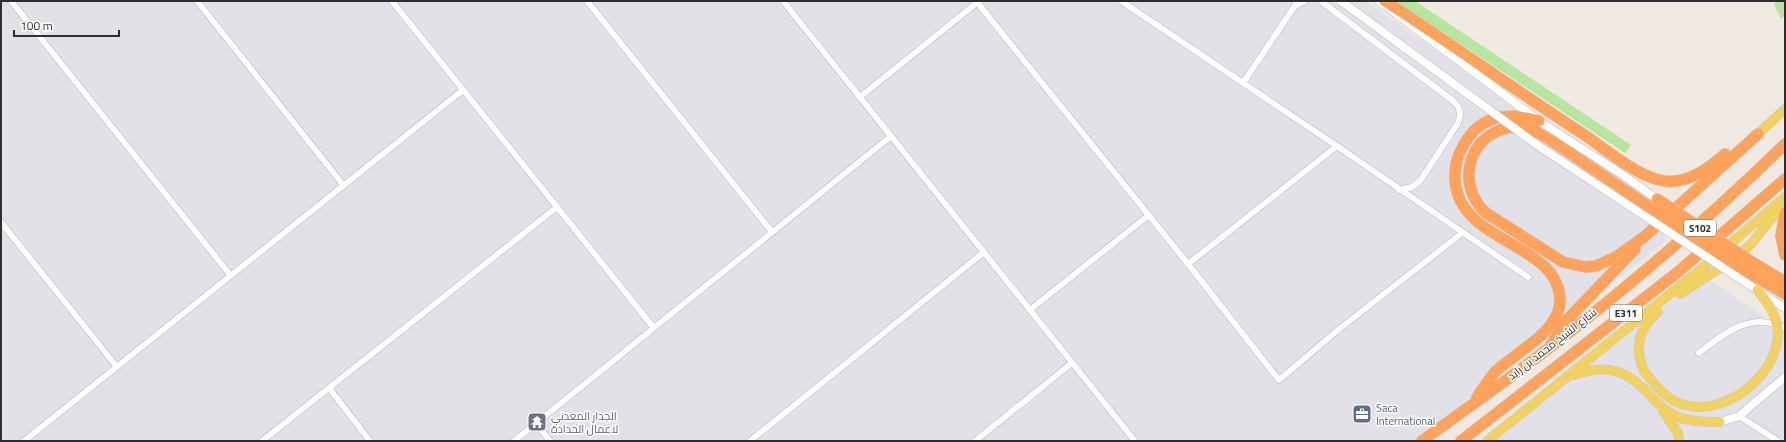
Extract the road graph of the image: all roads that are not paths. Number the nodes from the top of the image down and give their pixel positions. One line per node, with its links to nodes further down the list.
1 (11, 1): 40 (street)
2 (197, 1): 24 (street)
3 (392, 1): 15 (street)
4 (587, 1): 33 (street)
5 (783, 1): 16 (street)
6 (1121, 1): 14 (street)
7 (1305, 1): 13 (street)
8 (1321, 1): 25 (street)
9 (1341, 1): 43 (street, bridge)
10 (1379, 1): 18 (street)
11 (1385, 1): 19 (highway)
12 (978, 2): 16 (street); 31 (street)
13 (1298, 3): 14 (street)
14 (1243, 83): 22 (street)
15 (463, 90): 24 (street); 29 (street)
16 (860, 97): 20 (street)
17 (1785, 109): 19 (main road)
18 (1539, 121): 28 (street); 56 (highway)
19 (1758, 134): 35 (highway)
20 (890, 137): 33 (street); 36 (street)
21 (1785, 144): 49 (highway, شارع الشيخ محمد بن زايد / E311)
22 (1337, 146): 25 (street); 39 (street)
23 (1785, 179): 70 (highway, شارع الشيخ محمد بن زايد / E311)
24 (344, 186): 40 (street)
25 (1399, 190): 34 (street)
26 (1785, 197): 54 (main road)
27 (1785, 202): 43 (main road, bridge)
28 (1654, 204): 35 (highway); 38 (highway, S102, bridge)
29 (557, 207): 47 (street); 55 (street)
30 (1785, 213): 37 (highway)
31 (1149, 215): 39 (street); 46 (street)
32 (1, 222): 52 (street)
33 (772, 232): 47 (street)
34 (1462, 233): 39 (street); 41 (street)
35 (1644, 237): 49 (highway)
36 (983, 252): 46 (street); 66 (street)
37 (1785, 255)
38 (1741, 262): 42 (highway, S102); 44 (highway, S102)
39 (1188, 264)
40 (231, 276): 52 (street)
41 (1528, 277)
42 (1785, 282)
43 (1757, 290): 45 (street)
44 (1785, 294)
45 (1785, 308)
46 (1031, 309): 51 (street)
47 (654, 328): 60 (street)
48 (1785, 328): 50 (street)
49 (1549, 349): 56 (highway, شارع الشيخ محمد بن زايد / E311)
50 (1698, 353)
51 (1072, 363): 67 (street); 68 (street)
52 (117, 367): 61 (street)
53 (1785, 377): 58 (street)
54 (1567, 378): 57 (main road); 71 (main road)
55 (329, 388): 62 (street); 63 (street)
56 (1474, 403): 69 (highway, شارع الشيخ محمد بن زايد / E311)
57 (1659, 405): 59 (main road); 72 (main road)
58 (1739, 416): 59 (street); 73 (street)
59 (1720, 422)
60 (536, 423): 64 (street); 65 (street)
61 (24, 441)
62 (262, 441)
63 (370, 441)
64 (514, 441)
65 (550, 441)
66 (750, 441)
67 (975, 441)
68 (1135, 441)
69 (1422, 441)
70 (1461, 441)
71 (1487, 441)
72 (1679, 441)
73 (1778, 441)

